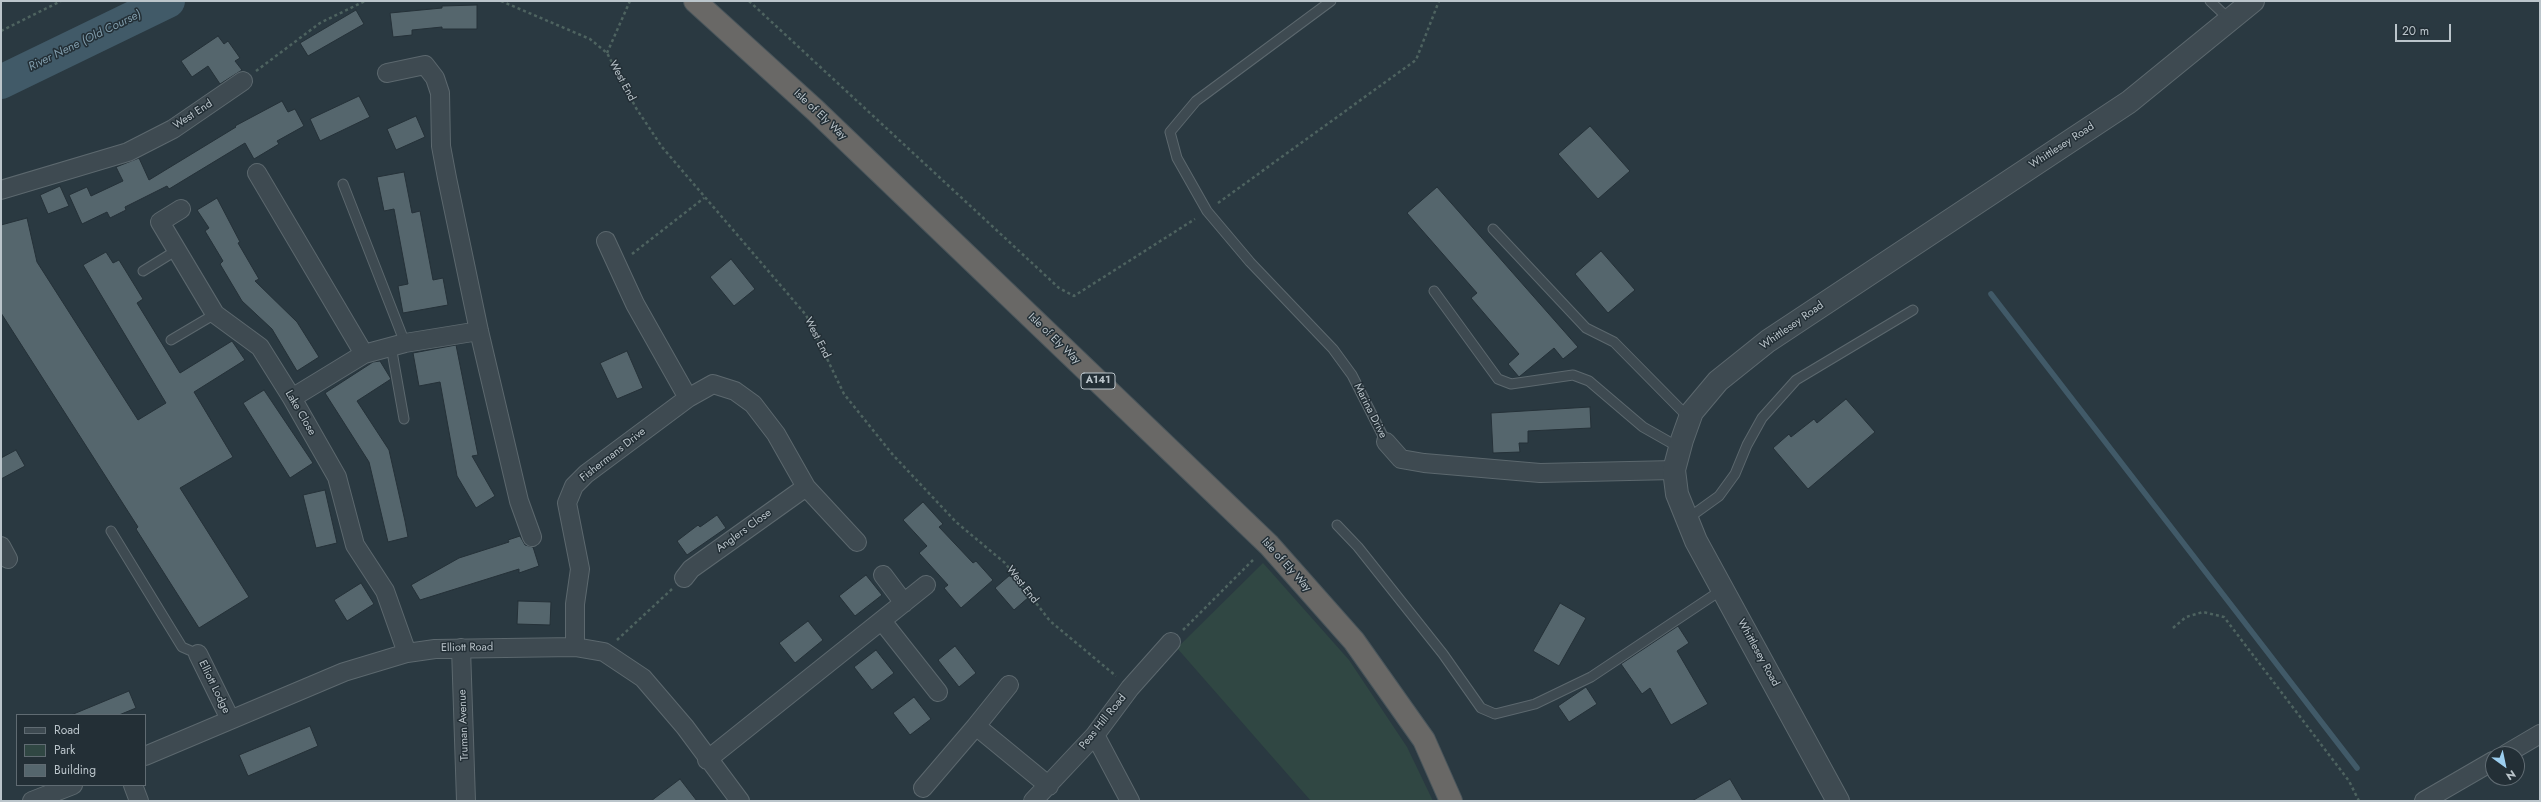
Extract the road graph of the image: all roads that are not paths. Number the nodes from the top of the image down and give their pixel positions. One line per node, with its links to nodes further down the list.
1 (695, 1): 67 (highway, Isle of Ely Way / A141)
2 (1331, 1): 27 (lane, Marina Drive)
3 (2210, 1): 5 (lane)
4 (2253, 1): 5 (street, Whittlesey Road)
5 (2230, 20): 26 (street, Whittlesey Road)
6 (387, 73): 19 (street)
7 (243, 81): 10 (street, West End)
8 (257, 173): 22 (street)
9 (343, 184): 21 (lane)
10 (1, 190)
11 (181, 209): 14 (street, Lake Close)
12 (1493, 229): 26 (lane)
13 (606, 241): 24 (street)
14 (177, 250): 15 (lane); 18 (street, Lake Close)
15 (143, 271)
16 (1434, 291): 28 (lane)
17 (1913, 310): 31 (lane)
18 (215, 314): 20 (lane); 23 (street, Lake Close)
19 (479, 331): 21 (street); 34 (street)
20 (171, 340)
21 (398, 345): 22 (street); 25 (lane)
22 (364, 354): 23 (street)
23 (292, 398): 45 (street, Lake Close)
24 (688, 398): 30 (street, Fishermans Drive); 43 (street, Fishermans Drive)
25 (404, 419)
26 (1690, 419): 28 (street, Whittlesey Road)
27 (1386, 442): 29 (street, Marina Drive)
28 (1680, 448): 29 (street, Whittlesey Road)
29 (1674, 470): 31 (street, Whittlesey Road)
30 (806, 487): 35 (street, Fishermans Drive); 37 (street, Anglers Close)
31 (1687, 518): 39 (street, Whittlesey Road)
32 (1337, 525): 39 (lane)
33 (111, 531): 46 (lane)
34 (532, 537)
35 (857, 542)
36 (883, 575): 40 (street)
37 (684, 578)
38 (926, 585): 40 (street)
39 (1723, 589): 68 (street, Whittlesey Road)
40 (904, 603): 41 (street)
41 (882, 621): 48 (street); 55 (street)
42 (1171, 642): 52 (street, Peas Hill Road)
43 (575, 647): 44 (street, Elliott Road); 55 (street, Elliott Road)
44 (462, 648): 45 (street, Elliott Road); 63 (street, Truman Avenue)
45 (407, 653): 49 (street, Elliott Road)
46 (198, 654): 49 (street, Elliott Lodge)
47 (1009, 685): 50 (street)
48 (938, 692)
49 (230, 720): 54 (street, Elliott Road)
50 (976, 726): 59 (street); 60 (street)
51 (2540, 734): 53 (street)
52 (1095, 735): 59 (street, Peas Hill Road); 66 (street)
53 (2520, 746)
54 (146, 756)
55 (707, 760): 64 (street, Elliott Road)
56 (2485, 767): 69 (street)
57 (70, 786): 61 (street)
58 (134, 786): 62 (street)
59 (1049, 786): 65 (street, Peas Hill Road)
60 (924, 788)
61 (32, 801)
62 (139, 801)
63 (466, 801)
64 (740, 801)
65 (1033, 801)
66 (1130, 801)
67 (1451, 801)
68 (1838, 801)
69 (2424, 801)

